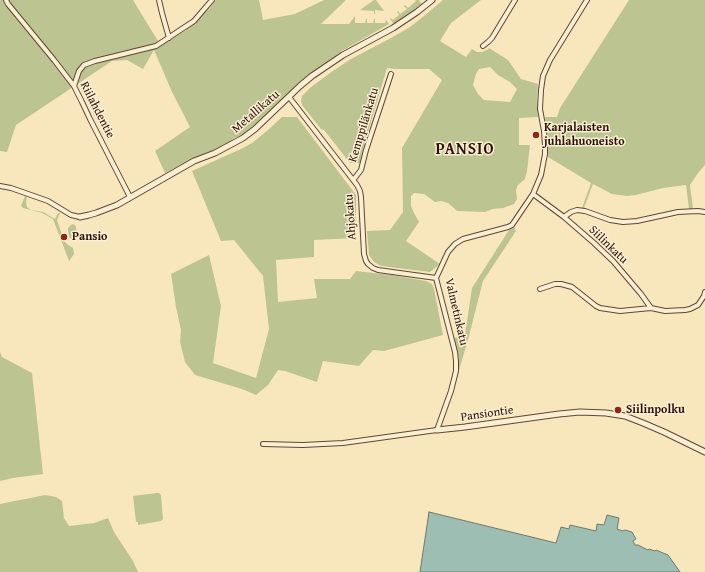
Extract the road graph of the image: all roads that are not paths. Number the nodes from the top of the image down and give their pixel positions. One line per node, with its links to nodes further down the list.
1 (6, 0): 10 (street, Riilahdentie)
2 (159, 0): 7 (street)
3 (212, 0): 7 (street)
4 (432, 0): 11 (street, Metallikatu)
5 (515, 0): 8 (street)
6 (587, 0): 14 (street, Valmetinkatu)
7 (169, 38): 10 (street)
8 (483, 46)
9 (391, 74): 12 (street, Kemppilänkatu)
10 (74, 86): 15 (street, Riilahdentie)
11 (289, 97): 12 (street, Ahjokatu); 15 (street, Metallikatu)
12 (354, 179): 19 (street, Ahjokatu)
13 (0, 186): 17 (street)
14 (533, 194): 18 (street, Siilinkatu); 19 (street, Valmetinkatu)
15 (130, 197): 17 (street, Metallikatu)
16 (705, 212): 18 (street)
17 (80, 217)
18 (564, 217): 22 (street, Siilinkatu)
19 (436, 278): 23 (street, Valmetinkatu)
20 (540, 289): 22 (street)
21 (705, 292): 22 (street)
22 (650, 308)
23 (437, 430): 24 (street, Pansiontie); 25 (street, Pansiontie)
24 (263, 444)
25 (705, 452)

